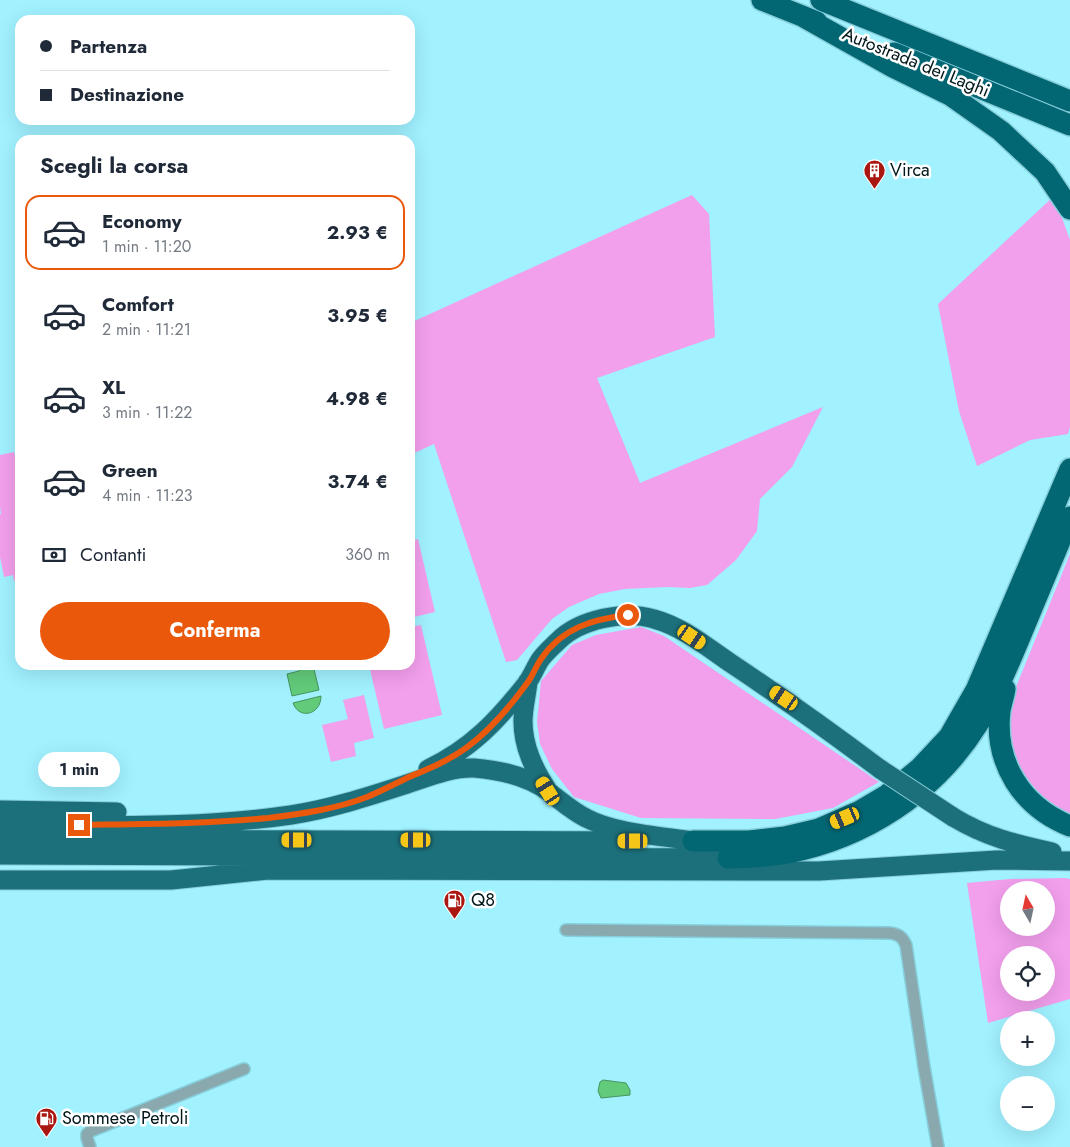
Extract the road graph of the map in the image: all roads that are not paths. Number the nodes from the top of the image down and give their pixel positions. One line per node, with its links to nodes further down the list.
1 (762, 0): 3 (highway, Autostrada dei Laghi)
2 (821, 0): 4 (highway, Autostrada dei Laghi)
3 (804, 17): 7 (highway, Autostrada dei Laghi); 8 (highway)
4 (984, 66): 5 (highway); 6 (highway, Autostrada dei Laghi)
5 (1070, 86)
6 (1070, 100)
7 (1070, 125)
8 (1070, 209)
9 (1070, 455): 11 (highway)
10 (1070, 469): 11 (highway)
11 (1062, 512): 12 (highway); 21 (highway)
12 (1016, 647): 19 (highway); 26 (highway)
13 (528, 682): 14 (highway); 15 (highway); 22 (highway, bridge)
14 (548, 791): 15 (highway); 21 (highway)
15 (368, 797): 17 (highway)
16 (0, 810): 17 (highway)
17 (291, 815): 18 (highway)
18 (0, 826)
19 (1070, 826)
20 (0, 839): 21 (highway)
21 (693, 841)
22 (1033, 848): 23 (highway); 25 (highway)
23 (1070, 848)
24 (0, 855): 26 (highway)
25 (1070, 856)
26 (728, 858)
27 (1070, 861): 29 (highway)
28 (0, 869): 29 (highway)
29 (268, 870): 30 (highway)
30 (0, 880)
31 (566, 930): 34 (street)
32 (244, 1070): 33 (street)
33 (90, 1147)
34 (938, 1147)

